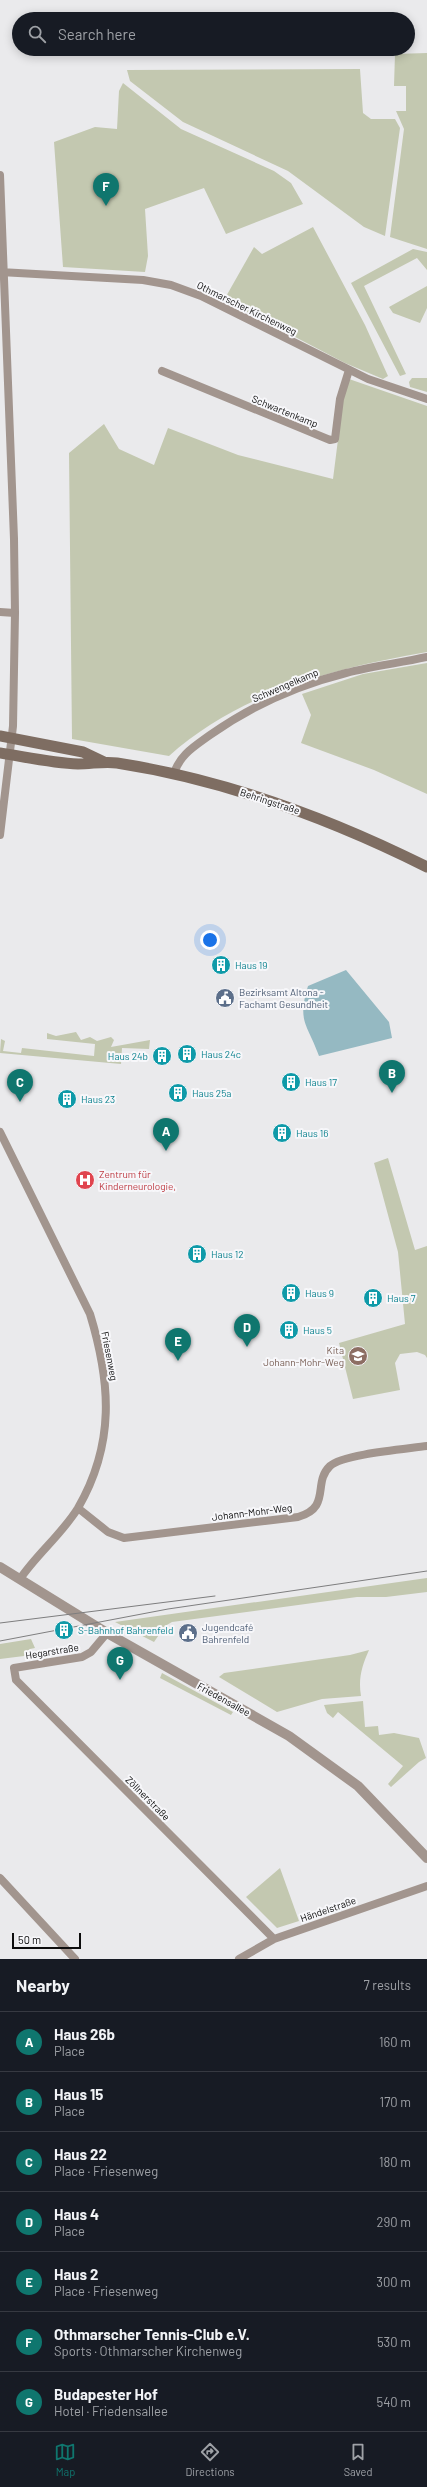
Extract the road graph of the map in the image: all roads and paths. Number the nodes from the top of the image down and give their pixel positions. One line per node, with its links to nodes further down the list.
1 (0, 175): 2 (street)
2 (1, 272): 3 (street, Othmarscher Kirchenweg); 7 (street)
3 (349, 370): 4 (street, Schwartenkamp); 5 (street, Othmarscher Kirchenweg)
4 (162, 371)
5 (427, 399)
6 (0, 612): 7 (street)
7 (15, 613): 10 (street)
8 (427, 657): 13 (street, Schwengelkamp)
9 (0, 736): 10 (main road, Behringstraße)
10 (11, 738): 11 (street); 12 (main road, Behringstraße)
11 (5, 754): 12 (main road, Behringstraße); 14 (street)
12 (104, 762): 13 (main road, Behringstraße)
13 (174, 774): 15 (main road, Behringstraße)
14 (0, 835)
15 (427, 867)
16 (0, 1132): 18 (street, Friesenweg)
17 (427, 1446): 18 (street, Johann-Mohr-Weg)
18 (78, 1508): 20 (street, Friesenweg)
19 (0, 1567): 20 (street, Friedensallee)
20 (20, 1579): 21 (street, Friedensallee)
21 (107, 1632): 22 (street, Hegarstraße); 23 (street, Friedensallee)
22 (14, 1668): 26 (street, Zöllnerstraße)
23 (427, 1858)
24 (0, 1878): 27 (street)
25 (427, 1886): 26 (street, Händelstraße)
26 (274, 1939): 28 (street, Händelstraße)
27 (75, 1959)
28 (239, 1959)

